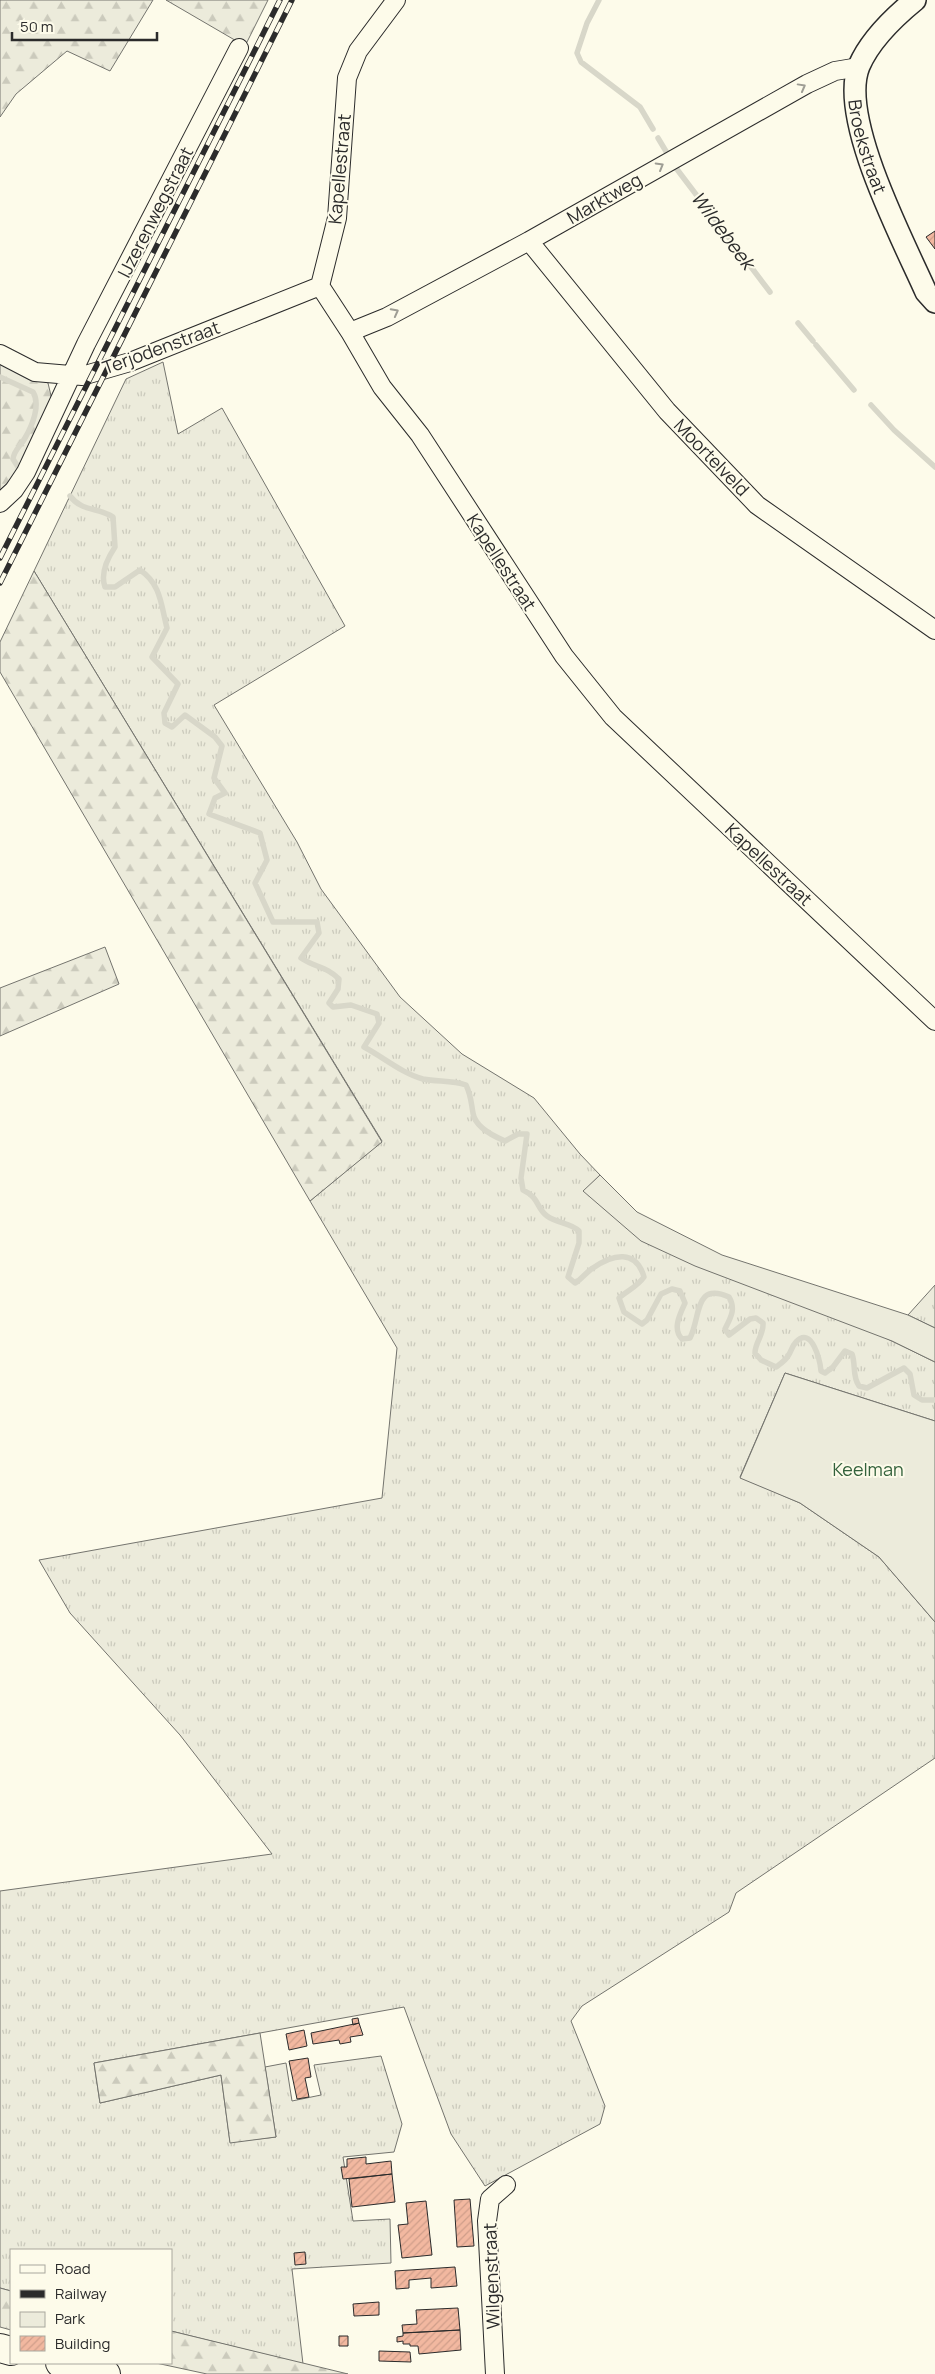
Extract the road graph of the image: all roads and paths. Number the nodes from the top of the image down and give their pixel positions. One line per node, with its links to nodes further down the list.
1 (396, 0): 6 (street, Kapellestraat)
2 (915, 0): 4 (street, Broekstraat)
3 (239, 48): 10 (street, IJzerenwegstraat)
4 (859, 67): 5 (street, Marktweg, one-way to 4); 7 (street, Broekstraat)
5 (529, 241): 8 (street, Marktweg, one-way to 5); 12 (street, Moortelveld)
6 (320, 286): 8 (street, Kapellestraat); 10 (street, Terjodenstraat)
7 (935, 302)
8 (350, 332): 13 (street, Kapellestraat)
9 (0, 354): 10 (street, Terjodenstraat)
10 (73, 376): 11 (street, IJzerenwegstraat)
11 (0, 503)
12 (935, 630)
13 (935, 1021)
14 (506, 2185): 17 (street, Wilgenstraat)
15 (64, 2364): 16 (highway)
16 (106, 2374)
17 (495, 2374)

